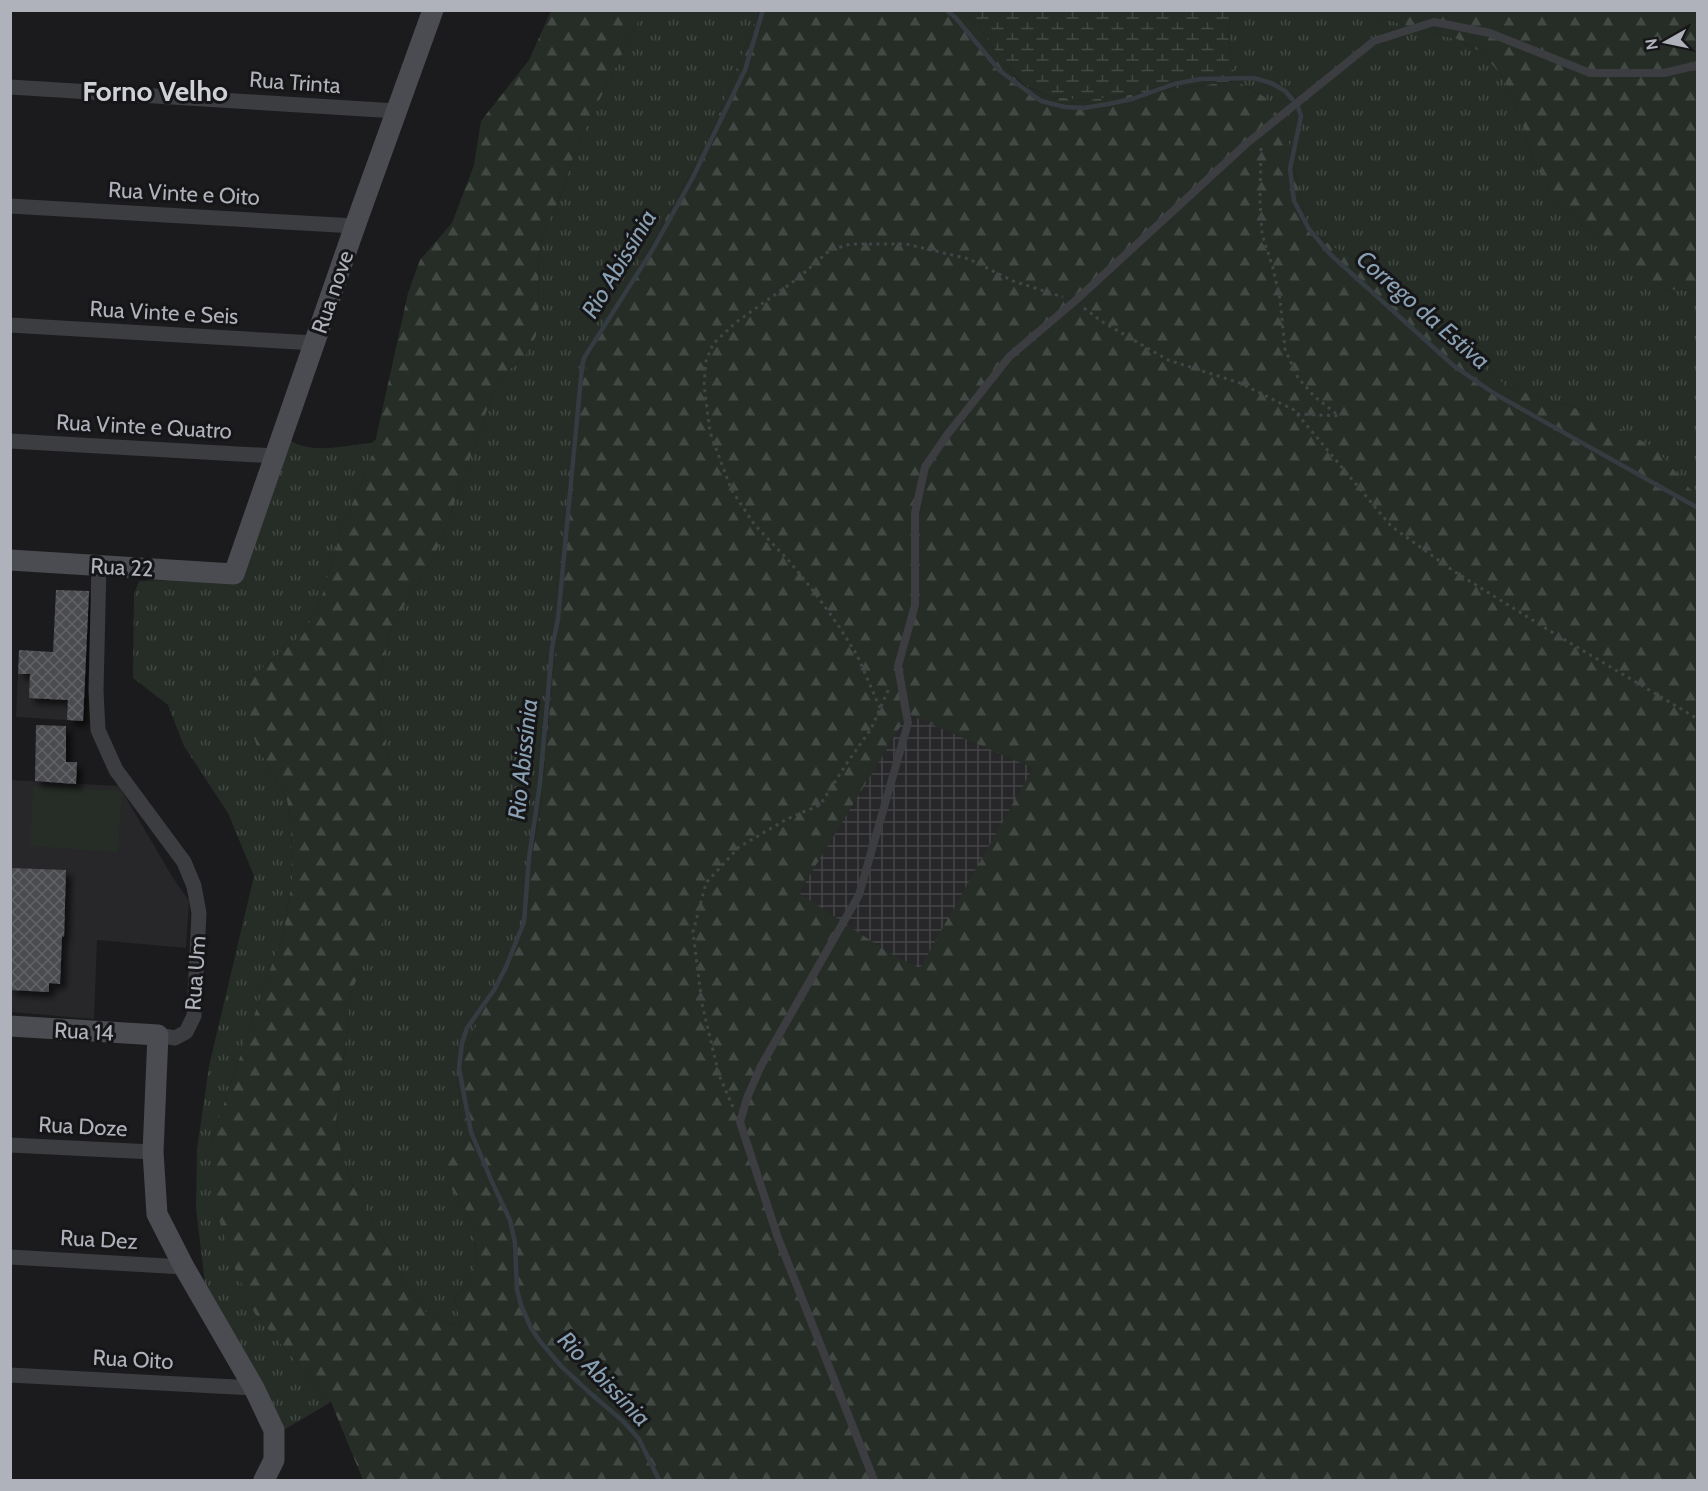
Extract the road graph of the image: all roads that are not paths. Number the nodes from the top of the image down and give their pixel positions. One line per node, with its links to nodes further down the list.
1 (433, 10): 4 (street, Rua nove)
2 (1698, 64): 23 (lane)
3 (10, 87): 4 (street, Rua Trinta)
4 (397, 111): 6 (street, Rua nove)
5 (10, 206): 6 (street, Rua Vinte e Oito)
6 (355, 226): 8 (street, Rua nove)
7 (10, 325): 8 (street, Rua Vinte e Seis)
8 (315, 343): 10 (street, Rua nove)
9 (10, 441): 10 (street, Rua Vinte e Quatro)
10 (275, 456): 13 (street, Rua nove)
11 (10, 560): 12 (street, Rua 22)
12 (99, 565): 13 (street, Rua 22); 15 (street, Rua Um)
13 (234, 574)
14 (10, 1026): 15 (street, Rua 14)
15 (158, 1035): 17 (street, Rua Um)
16 (10, 1145): 17 (street, Rua Doze)
17 (153, 1152): 19 (street, Rua Um)
18 (10, 1257): 19 (street, Rua Dez)
19 (184, 1267): 21 (street, Rua Um)
20 (10, 1375): 21 (street, Rua Oito)
21 (254, 1388): 22 (street, Rua Um)
22 (264, 1480)
23 (874, 1480)

